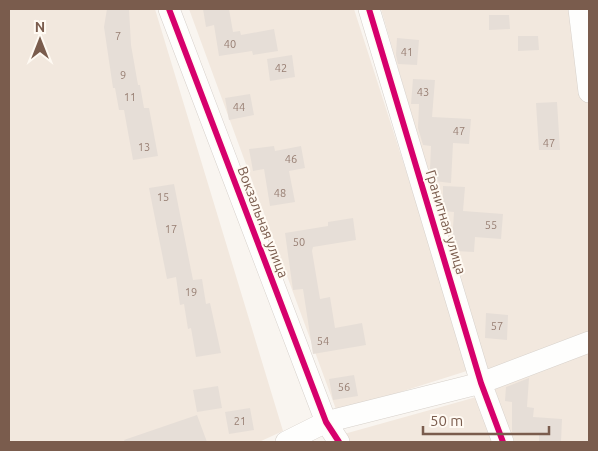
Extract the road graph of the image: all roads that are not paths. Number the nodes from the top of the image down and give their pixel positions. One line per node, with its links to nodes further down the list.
1 (169, 9): 7 (street, Вокзальная улица)
2 (369, 9): 6 (street, Гранитная улица)
3 (579, 9): 4 (street)
4 (589, 92)
5 (589, 342): 6 (street)
6 (482, 383): 7 (street); 10 (street, Гранитная улица)
7 (326, 422): 8 (street); 9 (street, Вокзальная улица)
8 (286, 442)
9 (339, 442)
10 (503, 442)

